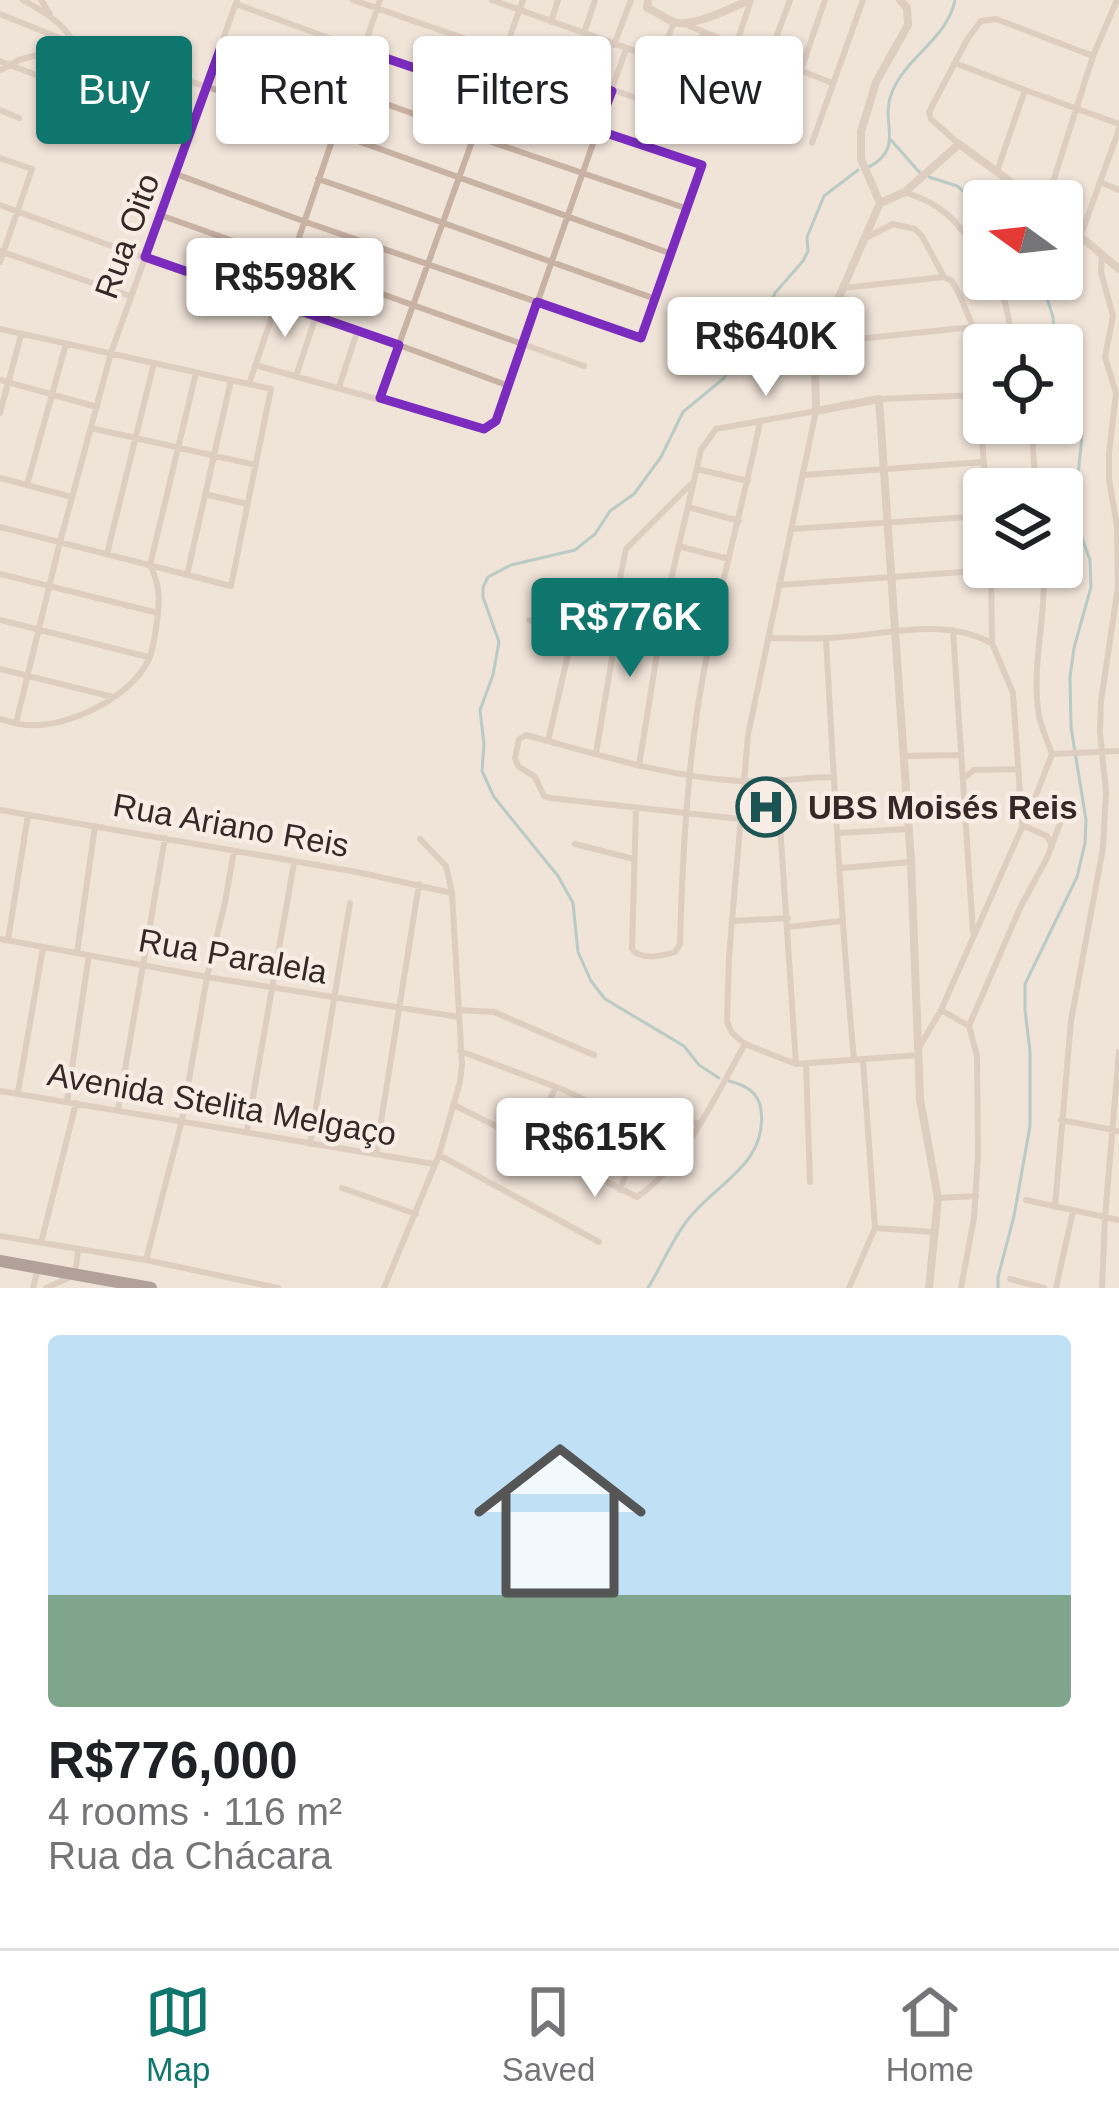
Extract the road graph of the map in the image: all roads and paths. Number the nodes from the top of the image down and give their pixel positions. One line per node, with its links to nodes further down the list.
1 (22, 0): 20 (street)
2 (41, 0): 20 (street)
3 (353, 0): 16 (street)
4 (492, 0): 18 (street)
5 (523, 0): 18 (street)
6 (559, 0): 21 (street)
7 (595, 0): 23 (street)
8 (631, 0): 37 (street)
9 (750, 0): 22 (street); 35 (street)
10 (790, 0): 36 (street)
11 (825, 0): 44 (street)
12 (863, 0): 50 (street)
13 (900, 0): 79 (street)
14 (1117, 0): 40 (street)
15 (236, 2): 27 (street, Rua Oito); 28 (street)
16 (378, 4): 29 (street); 30 (street)
17 (648, 4): 22 (street)
18 (519, 10): 21 (street); 31 (street)
19 (0, 14): 25 (street)
20 (52, 17): 26 (street)
21 (551, 22): 23 (street)
22 (677, 22): 24 (street); 32 (street)
23 (584, 33): 37 (street)
24 (704, 33): 33 (street); 34 (street)
25 (55, 36)
26 (70, 36)
27 (225, 36)
28 (325, 36)
29 (367, 36)
30 (460, 36)
31 (509, 36)
32 (671, 36)
33 (703, 36)
34 (711, 36)
35 (739, 36)
36 (776, 36)
37 (614, 45): 38 (street)
38 (626, 49): 39 (street); 54 (street)
39 (635, 52)
40 (1093, 56): 43 (street); 57 (street)
41 (36, 57): 45 (street)
42 (216, 59): 51 (street, Rua Oito)
43 (954, 62): 53 (street); 67 (street)
44 (803, 64)
45 (10, 65): 46 (street); 48 (street)
46 (0, 66)
47 (803, 71): 50 (street)
48 (36, 75)
49 (192, 82): 51 (street)
50 (832, 83): 61 (street)
51 (205, 86): 52 (street); 71 (street, Rua Oito)
52 (216, 90)
53 (1024, 90): 57 (street); 69 (street)
54 (612, 91): 55 (street)
55 (635, 99)
56 (0, 110): 58 (street)
57 (1076, 111): 59 (street); 75 (street)
58 (19, 118)
59 (1119, 126): 76 (street)
60 (611, 135): 81 (street)
61 (812, 143)
62 (330, 144): 72 (street)
63 (361, 144): 73 (street)
64 (471, 144): 73 (street)
65 (498, 144): 70 (street)
66 (592, 144): 70 (street)
67 (959, 144): 69 (street); 78 (street)
68 (0, 158): 82 (street)
69 (997, 171): 74 (street)
70 (583, 173): 81 (street); 84 (street)
71 (176, 174): 83 (street, Rua Oito); 85 (street)
72 (318, 178): 85 (street); 86 (street)
73 (460, 179): 84 (street); 86 (street)
74 (1009, 180)
75 (1054, 180)
76 (1100, 182): 77 (street); 87 (street)
77 (1119, 190)
78 (905, 192): 79 (street); 88 (street)
79 (880, 203): 90 (street)
80 (0, 205): 82 (street)
81 (688, 209): 92 (street)
82 (17, 211): 91 (street); 94 (street)
83 (160, 215): 94 (street, Rua Oito); 95 (street)
84 (567, 216): 92 (street); 97 (street)
85 (303, 221): 95 (street); 98 (street)
86 (444, 221): 97 (street); 98 (street)
87 (1083, 229)
88 (963, 230)
89 (1083, 237): 93 (street)
90 (864, 239): 100 (street); 101 (street)
91 (2, 251): 96 (street); 102 (street)
92 (672, 254): 103 (street)
93 (1102, 254): 99 (street); 107 (street)
94 (145, 256): 102 (street, Rua Oito); 106 (street)
95 (290, 261): 105 (street); 106 (street)
96 (0, 262)
97 (551, 262): 103 (street); 104 (street)
98 (429, 263): 104 (street); 105 (street)
99 (1119, 268)
100 (944, 277): 101 (street); 109 (street)
101 (843, 288): 115 (street)
102 (130, 296): 118 (street, Rua Oito)
103 (656, 299): 104 (street)
104 (537, 302): 114 (street)
105 (414, 304): 114 (street); 117 (street)
106 (275, 306): 108 (street); 120 (street)
107 (1116, 316): 126 (street)
108 (315, 319): 112 (street); 123 (street)
109 (972, 324)
110 (0, 328): 113 (street)
111 (963, 328): 115 (street)
112 (357, 332): 117 (street); 129 (street)
113 (22, 334): 116 (street); 125 (street)
114 (523, 343): 121 (street); 128 (street)
115 (819, 343): 135 (street)
116 (66, 344): 118 (street); 130 (street)
117 (399, 345): 128 (street); 132 (street)
118 (111, 352): 119 (street); 134 (street, Rua Oito)
119 (154, 363): 122 (street); 139 (street)
120 (255, 365): 123 (street); 127 (street)
121 (584, 366)
122 (196, 374): 124 (street); 142 (street)
123 (296, 376): 129 (street)
124 (231, 380): 127 (street); 143 (street)
125 (4, 382): 130 (street); 136 (street)
126 (1117, 382): 140 (street)
127 (249, 384): 145 (street)
128 (508, 386): 132 (street)
129 (339, 387): 132 (street)
130 (52, 395): 134 (street); 153 (street)
131 (963, 395): 133 (street)
132 (380, 398)
133 (879, 399): 135 (street); 148 (street)
134 (97, 407): 138 (street, Rua Oito)
135 (816, 411): 137 (street); 149 (street)
136 (0, 413)
137 (760, 422): 147 (street); 152 (street)
138 (91, 428): 139 (street); 155 (street, Rua Oito)
139 (134, 438): 142 (street); 166 (street)
140 (1115, 441): 161 (street)
141 (983, 444): 144 (street)
142 (178, 447): 143 (street); 168 (street)
143 (213, 455): 145 (street); 154 (street)
144 (984, 462): 146 (street); 148 (street)
145 (256, 465): 156 (street)
146 (984, 468)
147 (697, 469): 151 (street); 152 (street)
148 (884, 469): 149 (street); 160 (street)
149 (803, 475): 163 (street)
150 (0, 478): 153 (street)
151 (694, 481): 157 (street); 179 (street)
152 (748, 481): 159 (street)
153 (27, 485): 155 (street)
154 (205, 494): 156 (street); 171 (street)
155 (72, 497): 164 (street, Rua Oito)
156 (248, 504): 171 (street)
157 (688, 507): 159 (street); 165 (street)
158 (963, 517): 160 (street)
159 (739, 521): 167 (street)
160 (888, 521): 163 (street); 172 (street)
161 (1118, 526): 199 (street)
162 (0, 527): 164 (street)
163 (792, 529): 174 (street)
164 (60, 542): 166 (street); 175 (street, Rua Oito)
165 (678, 546): 167 (street); 180 (street)
166 (107, 554): 168 (street)
167 (729, 559): 184 (street)
168 (150, 566): 171 (street); 181 (street)
169 (963, 571): 172 (street)
170 (0, 574): 175 (street)
171 (187, 574)
172 (892, 578): 174 (street); 187 (street)
173 (556, 584): 178 (street)
174 (779, 586): 189 (street)
175 (50, 587): 181 (street); 186 (street, Rua Oito)
176 (991, 588): 191 (street)
177 (1044, 588): 202 (street)
178 (584, 590): 179 (street); 188 (street)
179 (619, 599): 180 (street); 201 (street)
180 (664, 610): 184 (street); 205 (street)
181 (158, 614): 192 (street)
182 (0, 620): 186 (street)
183 (529, 620): 188 (street)
184 (714, 626): 207 (street)
185 (952, 629): 187 (street); 191 (street); 203 (street)
186 (40, 630): 192 (street); 194 (street, Rua Oito)
187 (896, 632): 190 (street); 204 (street)
188 (573, 633): 198 (street)
189 (770, 638): 190 (street); 211 (street)
190 (826, 639): 208 (street)
191 (992, 643): 206 (street)
192 (149, 658): 195 (street)
193 (0, 669): 194 (street)
194 (28, 675): 195 (street); 197 (street, Rua Oito)
195 (117, 698): 197 (street)
196 (0, 719): 197 (street)
197 (16, 723)
198 (545, 740): 201 (street); 212 (street)
199 (1103, 752): 200 (street); 202 (street); 265 (street)
200 (1119, 752)
201 (596, 753): 205 (street)
202 (1052, 754): 218 (street)
203 (959, 755): 204 (street); 209 (street)
204 (903, 756): 220 (street)
205 (639, 766): 207 (street)
206 (1018, 769): 209 (street); 218 (street)
207 (690, 776): 211 (street); 214 (street)
208 (834, 776): 210 (street); 221 (street)
209 (963, 779): 237 (street)
210 (777, 780): 211 (street); 236 (street)
211 (744, 782): 217 (street)
212 (636, 808): 214 (street); 227 (street)
213 (0, 810): 215 (street, Rua Ariano Reis)
214 (685, 814): 217 (street); 227 (street)
215 (28, 815): 219 (street, Rua Ariano Reis); 238 (street)
216 (1064, 815): 225 (street)
217 (740, 819): 234 (street)
218 (1022, 825): 225 (street); 237 (street)
219 (95, 826): 222 (street, Rua Ariano Reis); 240 (street)
220 (908, 829): 221 (street); 228 (street)
221 (839, 833): 230 (street)
222 (165, 838): 226 (street, Rua Ariano Reis); 242 (street)
223 (420, 839): 232 (street)
224 (575, 844): 227 (street)
225 (1052, 846): 249 (street)
226 (234, 851): 229 (street, Rua Ariano Reis); 243 (street)
227 (634, 860)
228 (910, 862): 230 (street); 251 (street)
229 (294, 863): 231 (street, Rua Ariano Reis); 244 (street)
230 (842, 868): 235 (street)
231 (418, 884): 232 (street, Rua Ariano Reis); 246 (street)
232 (452, 892): 248 (street)
233 (350, 903): 245 (street)
234 (733, 921): 236 (street); 250 (street)
235 (842, 921): 236 (street); 255 (street)
236 (788, 922): 256 (street)
237 (974, 936): 247 (street)
238 (4, 940): 239 (street, Rua Paralela)
239 (43, 948): 240 (street, Rua Paralela); 260 (street)
240 (76, 953): 241 (street, Rua Paralela)
241 (89, 955): 242 (street, Rua Paralela); 261 (street)
242 (142, 965): 243 (street, Rua Paralela); 263 (street)
243 (207, 977): 244 (street, Rua Paralela); 264 (street)
244 (272, 987): 245 (street, Rua Paralela); 269 (street)
245 (336, 997): 246 (street, Rua Paralela); 271 (street)
246 (399, 1006): 248 (street, Rua Paralela); 272 (street)
247 (941, 1010): 249 (street); 251 (street)
248 (459, 1013): 252 (street); 254 (street, Rua Paralela)
249 (969, 1026): 278 (street)
250 (745, 1044): 256 (street); 267 (street)
251 (920, 1050): 255 (street); 279 (street)
252 (460, 1051): 258 (street); 262 (street)
253 (1119, 1052): 268 (street)
254 (593, 1054)
255 (858, 1060): 257 (street); 286 (street)
256 (796, 1064): 257 (street)
257 (806, 1064): 275 (street)
258 (556, 1087): 266 (street); 270 (street)
259 (0, 1091): 260 (street, Avenida Stelita Melgaço)
260 (18, 1094): 261 (street, Avenida Stelita Melgaço)
261 (72, 1102): 263 (street, Avenida Stelita Melgaço); 290 (street)
262 (455, 1105): 270 (street); 273 (street)
263 (118, 1110): 264 (street, Avenida Stelita Melgaço)
264 (182, 1120): 269 (street, Avenida Stelita Melgaço); 292 (street)
265 (1061, 1120): 268 (street); 281 (street)
266 (645, 1122): 267 (street); 277 (street)
267 (698, 1123): 277 (street)
268 (1115, 1131): 284 (street)
269 (247, 1132): 271 (street, Avenida Stelita Melgaço)
270 (528, 1142): 277 (street)
271 (310, 1144): 272 (street, Avenida Stelita Melgaço)
272 (375, 1154): 274 (street, Avenida Stelita Melgaço)
273 (439, 1155): 274 (street); 289 (street)
274 (435, 1164): 283 (street)
275 (810, 1182)
276 (342, 1188): 283 (street)
277 (620, 1190)
278 (976, 1196): 279 (street); 304 (street)
279 (938, 1198): 287 (street)
280 (1026, 1201): 281 (street)
281 (1055, 1208): 282 (street)
282 (1073, 1211): 284 (street); 306 (street)
283 (416, 1214): 301 (street)
284 (1105, 1217): 285 (street); 307 (street)
285 (1119, 1220)
286 (875, 1228): 287 (street); 302 (street)
287 (935, 1232): 303 (street)
288 (0, 1236): 290 (street)
289 (599, 1242)
290 (41, 1243): 291 (street)
291 (78, 1249): 292 (street); 295 (street)
292 (146, 1260): 300 (street)
293 (0, 1261): 294 (highway)
294 (38, 1268): 295 (highway); 297 (street)
295 (75, 1275): 298 (street); 299 (highway)
296 (1010, 1280): 305 (street)
297 (33, 1288)
298 (46, 1288)
299 (151, 1288)
300 (278, 1288)
301 (384, 1288)
302 (849, 1288)
303 (929, 1288)
304 (961, 1288)
305 (1044, 1288)
306 (1056, 1288)
307 (1102, 1288)

